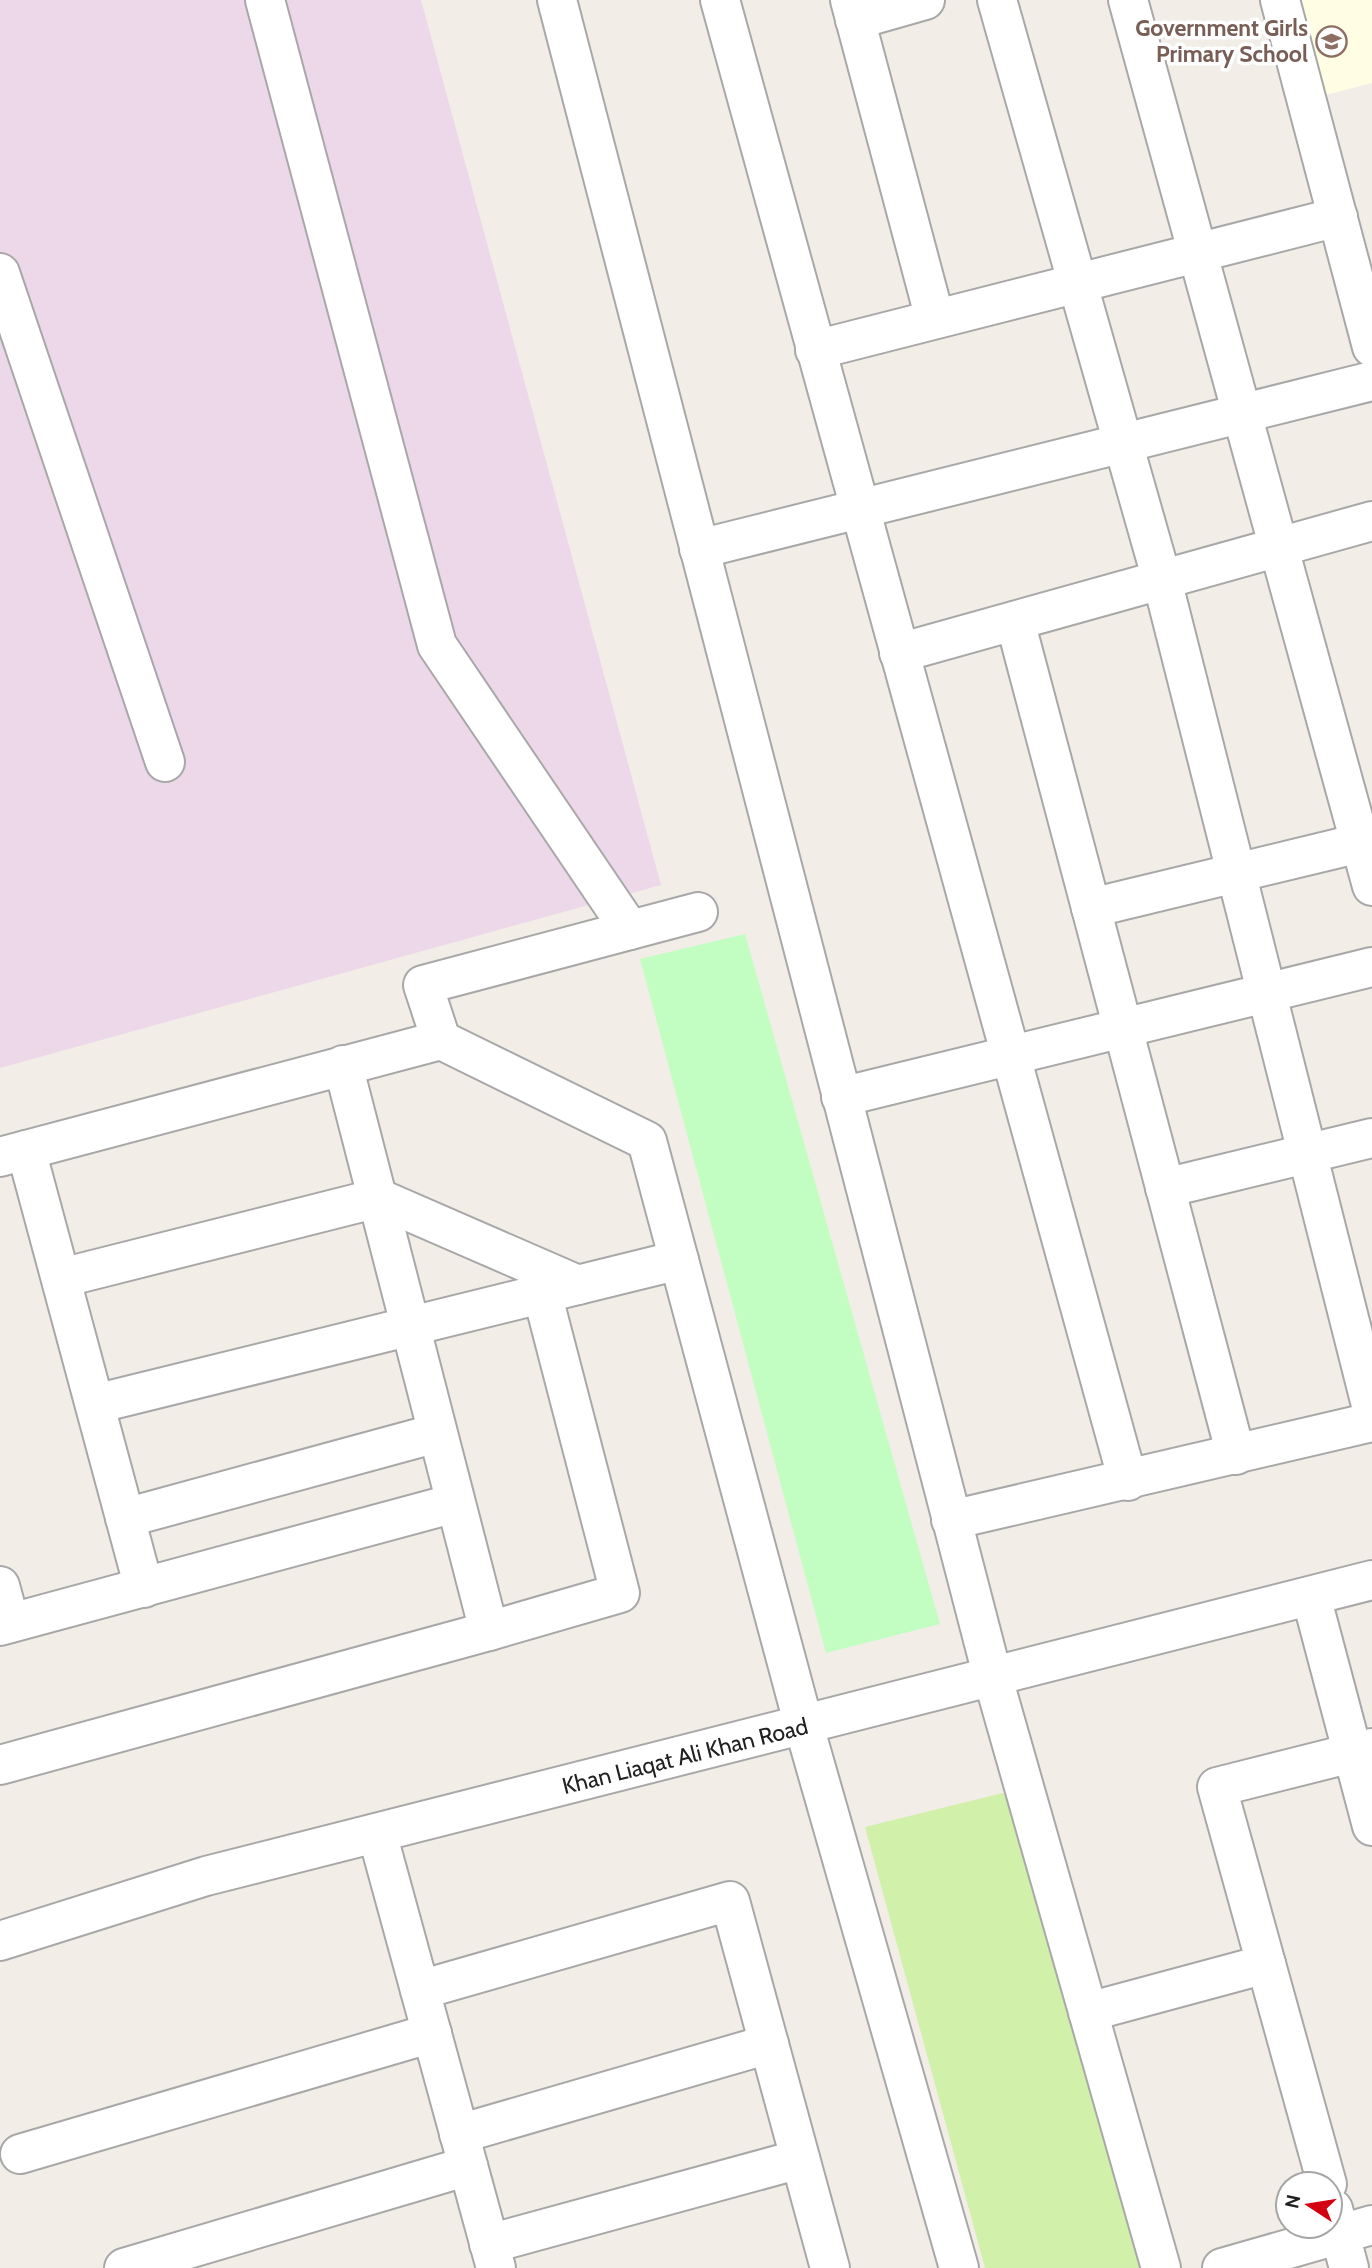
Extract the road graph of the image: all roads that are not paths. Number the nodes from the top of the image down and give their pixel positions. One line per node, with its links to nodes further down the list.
1 (265, 0): 32 (street)
2 (557, 0): 22 (street)
3 (720, 0): 15 (street)
4 (925, 0): 8 (street)
5 (997, 0): 12 (street)
6 (1128, 0): 10 (street)
7 (1280, 0): 9 (street)
8 (853, 10): 13 (street)
9 (1338, 217): 10 (street); 14 (street)
10 (1197, 251): 12 (street); 17 (street)
11 (0, 273): 26 (street)
12 (1078, 282): 13 (street); 18 (street)
13 (935, 319): 15 (street)
14 (1372, 347)
15 (815, 350): 19 (street)
16 (1372, 381): 17 (street)
17 (1242, 414): 18 (street); 21 (street)
18 (1123, 443): 19 (street); 23 (street)
19 (859, 509): 22 (street); 25 (street)
20 (1372, 521): 21 (street)
21 (1279, 547): 23 (street); 27 (street)
22 (699, 549): 39 (street)
23 (1162, 580): 24 (street); 28 (street)
24 (1015, 621): 25 (street); 30 (street)
25 (899, 653): 37 (street)
26 (165, 762)
27 (1360, 842): 28 (street); 29 (street)
28 (1236, 873): 30 (street); 34 (street)
29 (1372, 886)
30 (1091, 908): 35 (street)
31 (698, 912): 32 (street)
32 (630, 930): 36 (street)
33 (1372, 967): 34 (street)
34 (1267, 993): 35 (street); 42 (street)
35 (1123, 1028): 37 (street); 43 (street)
36 (441, 1040): 38 (street); 45 (street)
37 (1010, 1055): 39 (street); 54 (street)
38 (343, 1066): 41 (street); 44 (street)
39 (841, 1097): 57 (street)
40 (1372, 1138): 42 (street)
41 (13, 1153): 46 (street)
42 (1307, 1154): 43 (street); 50 (street)
43 (1165, 1188): 53 (street)
44 (378, 1198): 46 (street); 47 (street); 48 (street)
45 (679, 1260): 47 (street); 65 (street)
46 (61, 1278): 49 (street)
47 (560, 1289): 48 (street); 63 (street)
48 (410, 1326): 49 (street); 52 (street)
49 (95, 1404): 56 (street)
50 (1372, 1409)
51 (1372, 1422): 53 (street)
52 (438, 1433): 55 (street); 56 (street)
53 (1236, 1455): 54 (street)
54 (1128, 1481): 57 (street)
55 (455, 1503): 60 (street); 63 (street)
56 (125, 1518): 60 (street)
57 (951, 1520): 64 (street)
58 (1372, 1580): 61 (street, Khan Liaqat Ali Khan Road)
59 (0, 1586): 62 (street)
60 (144, 1588): 62 (street)
61 (1311, 1596): 64 (street, Khan Liaqat Ali Khan Road); 66 (street)
62 (5, 1625)
63 (489, 1631): 67 (street)
64 (993, 1678): 65 (street, Khan Liaqat Ali Khan Road); 73 (street)
65 (804, 1726): 69 (street, Khan Liaqat Ali Khan Road); 85 (street)
66 (1362, 1750): 68 (street); 71 (street)
67 (0, 1765)
68 (1372, 1826)
69 (377, 1833): 70 (street, Khan Liaqat Ali Khan Road); 72 (street)
70 (0, 1941)
71 (1266, 1964): 73 (street); 79 (street)
72 (420, 1990): 74 (street); 75 (street)
73 (1088, 2012): 86 (street)
74 (432, 2033): 76 (street); 77 (street)
75 (769, 2044): 76 (street); 78 (street)
76 (463, 2150): 82 (street); 83 (street)
77 (20, 2154)
78 (800, 2159): 82 (street); 84 (street)
79 (1322, 2170)
80 (1344, 2223): 81 (street)
81 (1354, 2242): 87 (street)
82 (493, 2256)
83 (124, 2268)
84 (830, 2268)
85 (959, 2268)
86 (1161, 2268)
87 (1222, 2268)

